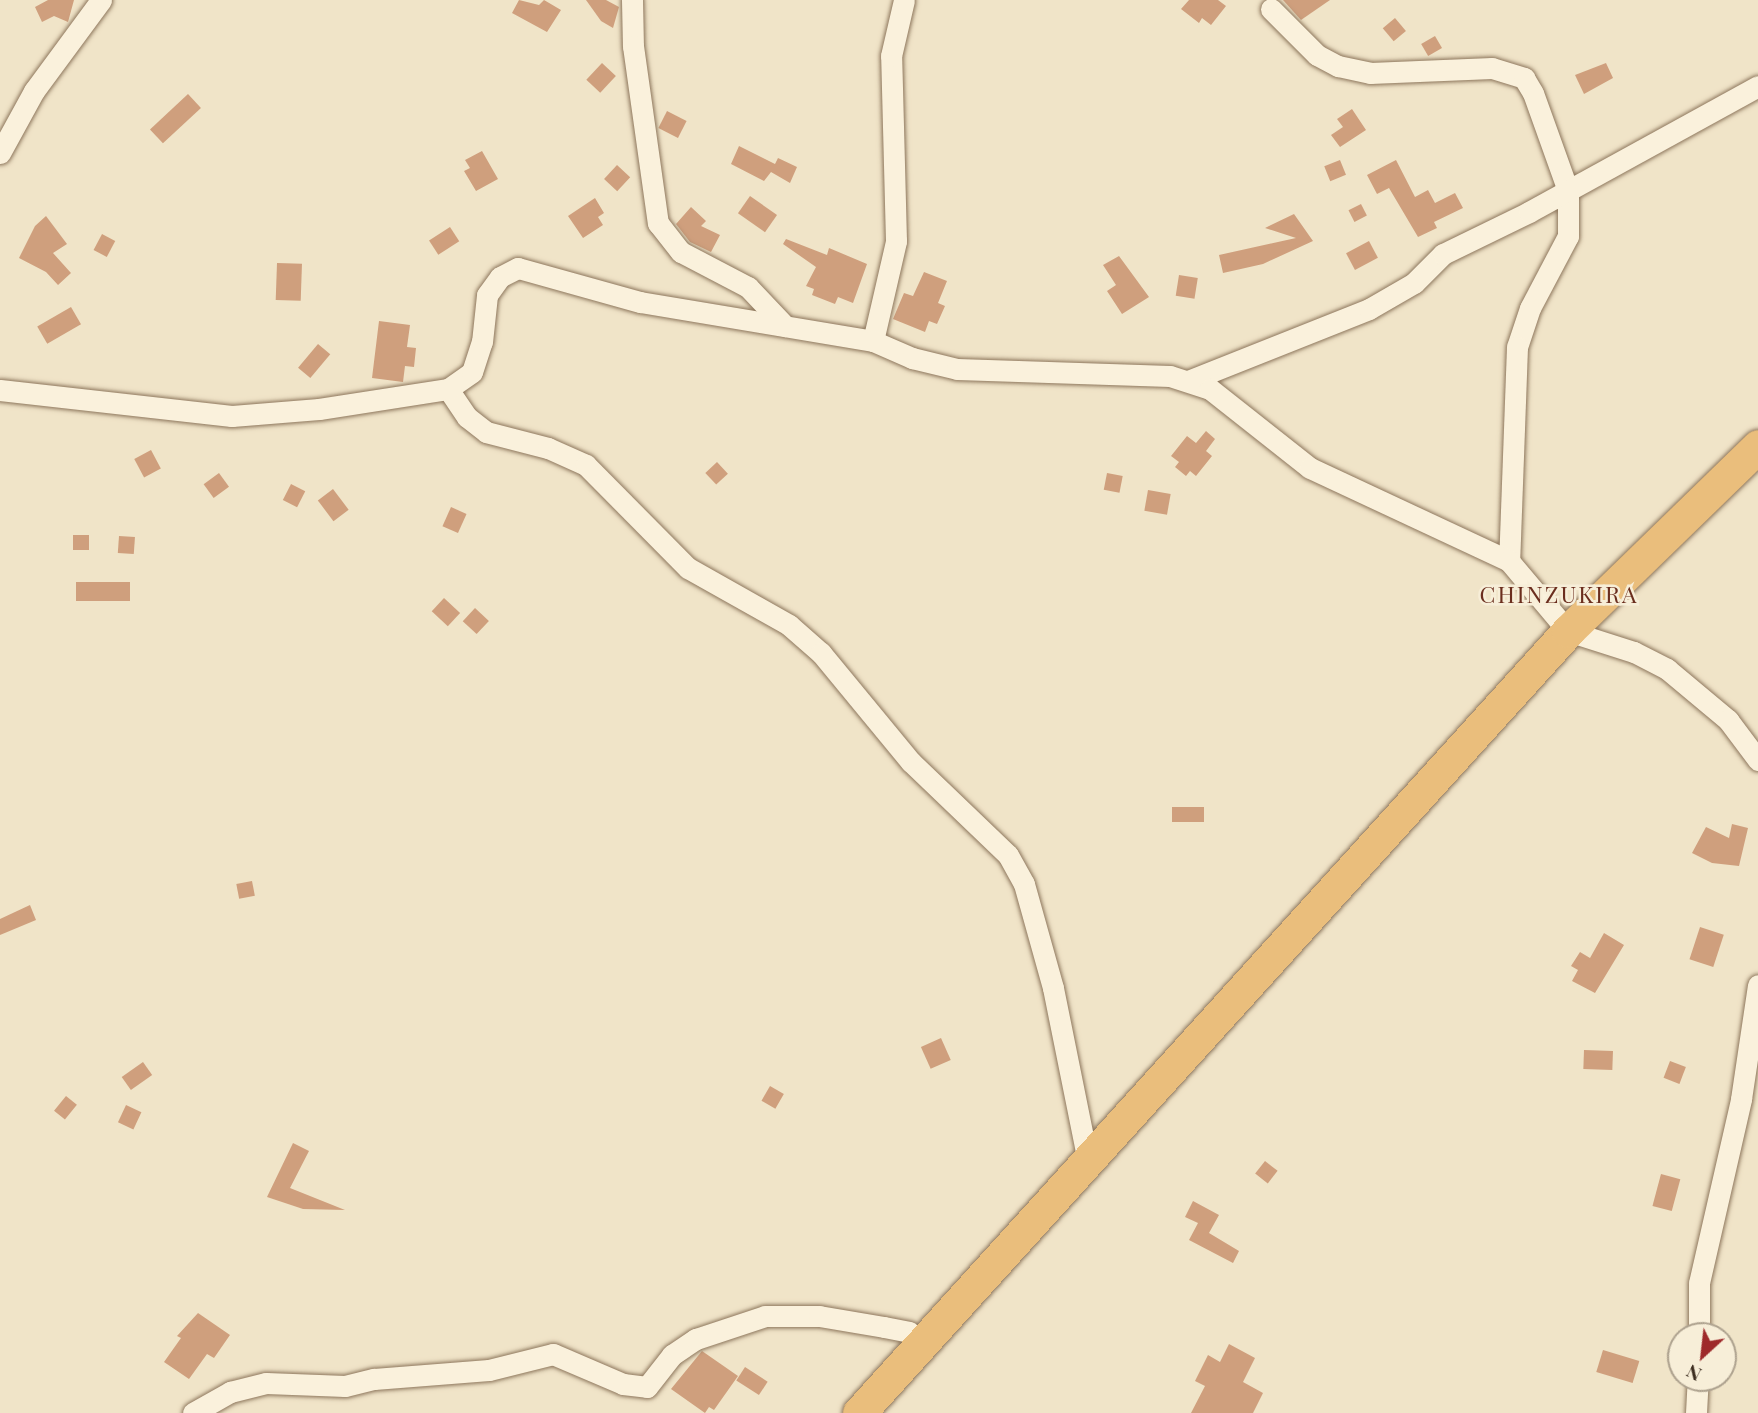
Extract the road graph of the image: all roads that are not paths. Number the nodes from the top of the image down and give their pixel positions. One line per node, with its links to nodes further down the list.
1 (101, 0): 6 (street)
2 (632, 0): 8 (street)
3 (904, 0): 9 (street)
4 (1271, 9): 7 (street)
5 (1758, 86): 7 (street)
6 (0, 153)
7 (1568, 191): 10 (street); 14 (street)
8 (785, 327): 9 (street); 11 (street)
9 (873, 341): 10 (street)
10 (1188, 381): 14 (street)
11 (448, 389): 12 (street); 19 (street)
12 (0, 390)
13 (1758, 446): 15 (highway)
14 (1509, 561): 15 (street)
15 (1568, 631): 16 (street); 19 (highway)
16 (1758, 760)
17 (1758, 985): 18 (street)
18 (1750, 1096): 20 (street)
19 (1088, 1161): 21 (highway)
20 (1699, 1322)
21 (922, 1344): 23 (street); 24 (highway)
22 (1697, 1392): 25 (street)
23 (193, 1413)
24 (859, 1413)
25 (1696, 1413)

